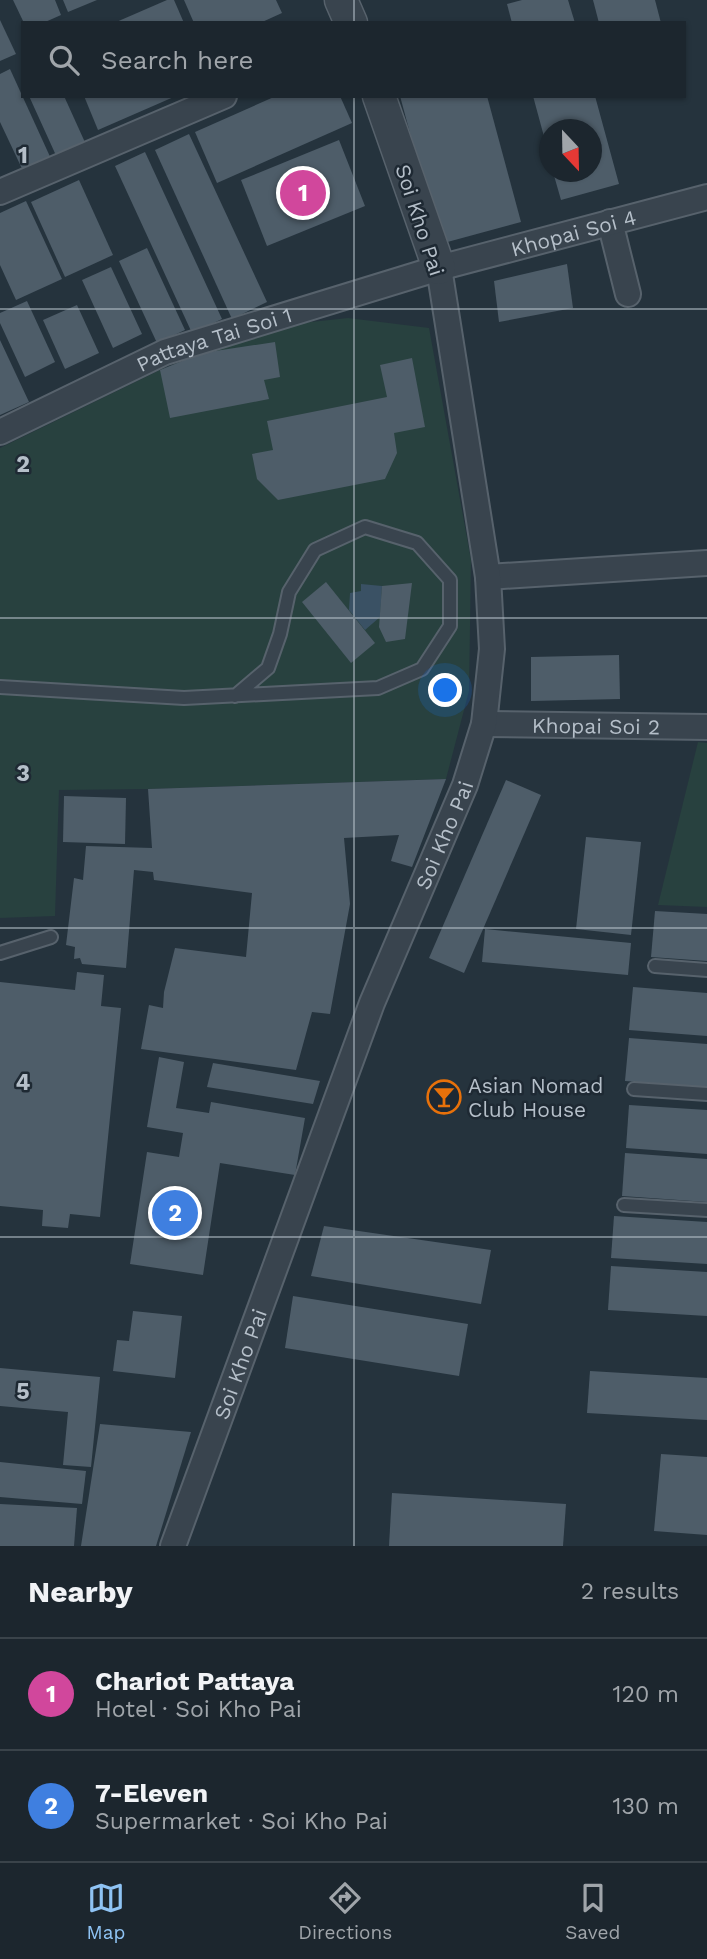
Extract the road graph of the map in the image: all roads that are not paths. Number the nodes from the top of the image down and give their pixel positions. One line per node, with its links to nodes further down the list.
1 (341, 0): 2 (street)
2 (350, 21)
3 (219, 98): 5 (street)
4 (380, 98): 8 (street, Soi Kho Pai)
5 (0, 192)
6 (707, 197): 7 (street, Khopai Soi 4)
7 (610, 222): 8 (street, Khopai Soi 4); 9 (street)
8 (439, 268): 10 (street, Pattaya Tai Soi 1); 12 (street, Soi Kho Pai)
9 (628, 294)
10 (0, 432)
11 (707, 563): 12 (street)
12 (488, 578): 15 (street, Soi Kho Pai)
13 (0, 687): 14 (lane)
14 (234, 696): 14 (lane)
15 (484, 724): 16 (street, Khopai Soi 2); 25 (street, Soi Kho Pai)
16 (707, 727)
17 (51, 937): 18 (lane)
18 (0, 953)
19 (655, 966): 20 (lane)
20 (707, 970)
21 (634, 1088): 22 (lane)
22 (707, 1094)
23 (624, 1205): 24 (lane)
24 (707, 1210)
25 (173, 1546)

